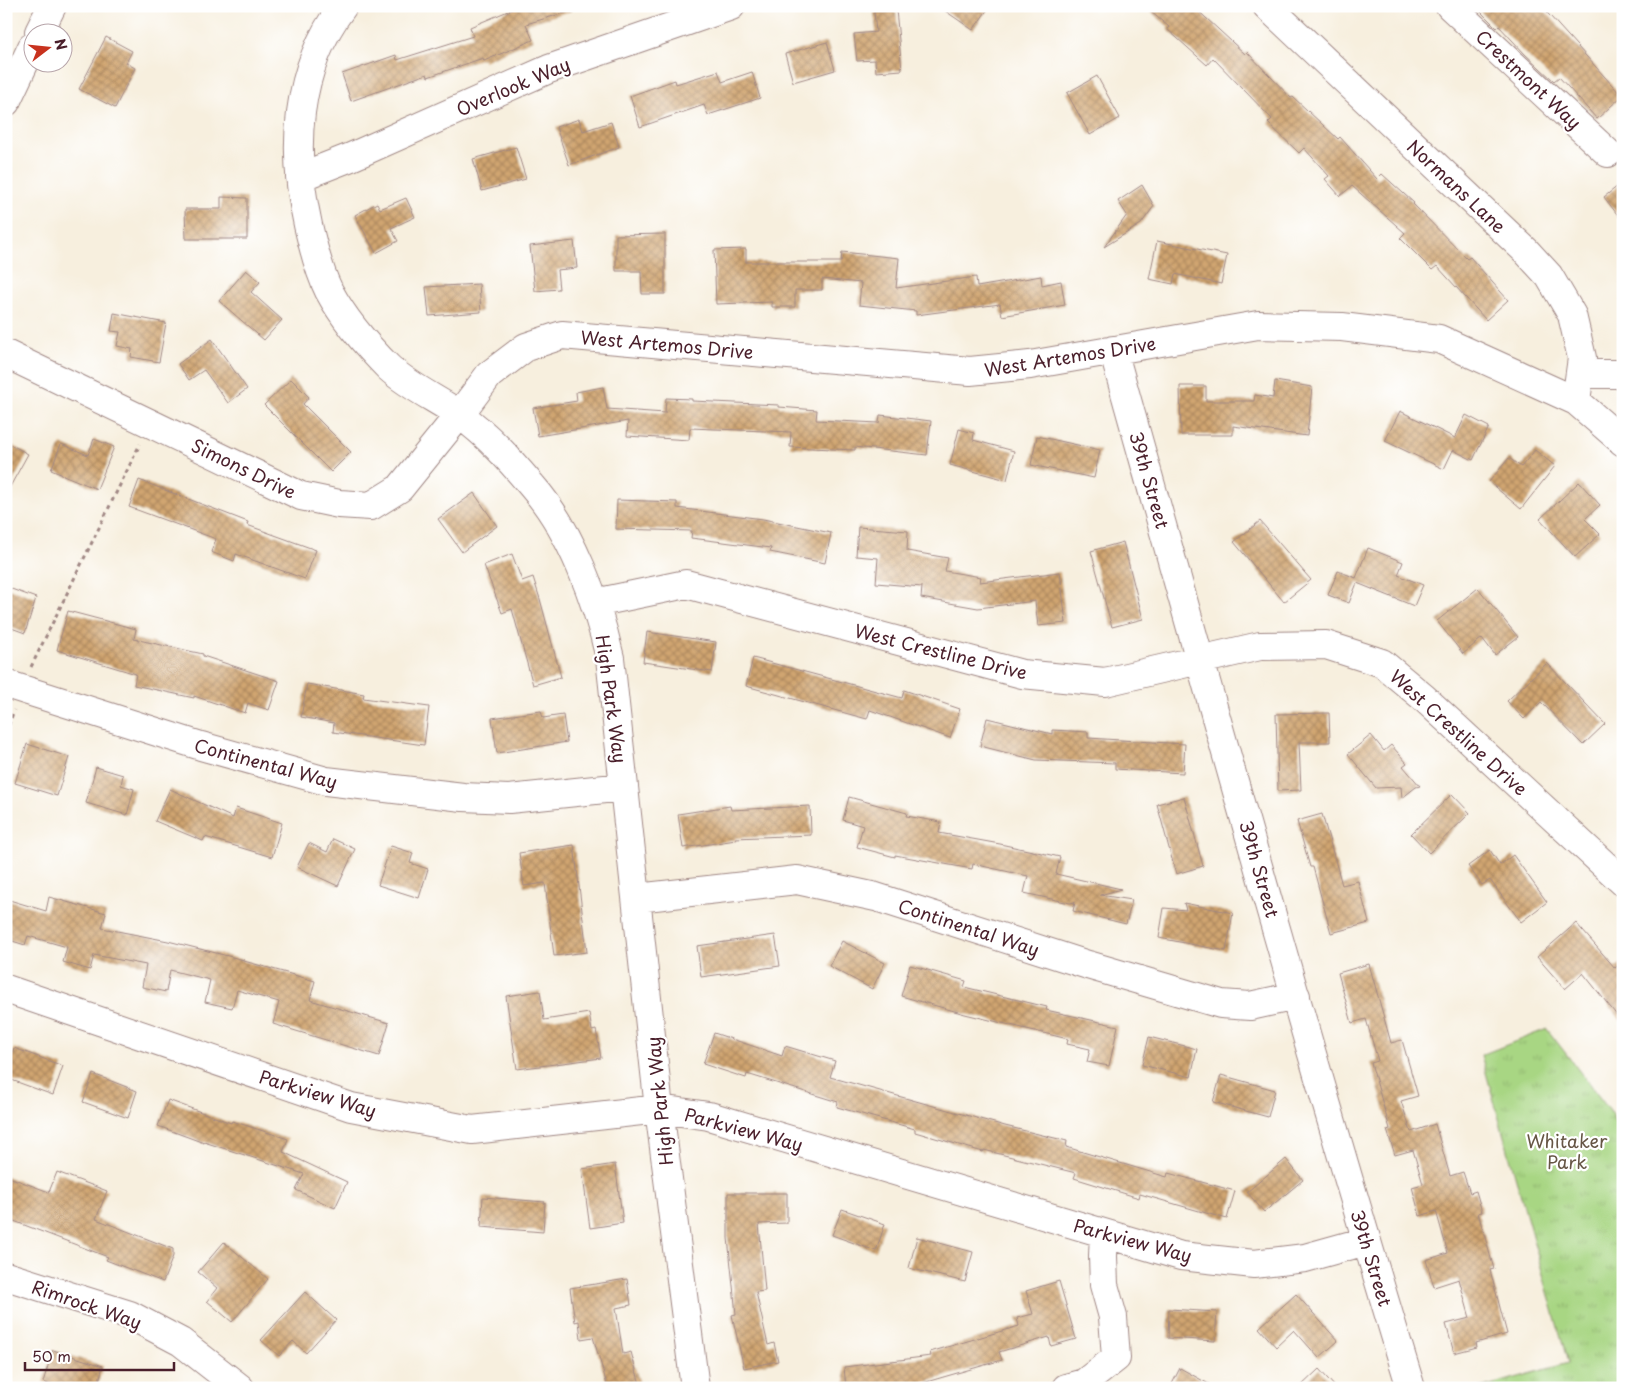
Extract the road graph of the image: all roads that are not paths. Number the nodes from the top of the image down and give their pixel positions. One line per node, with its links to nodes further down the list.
1 (52, 6): 6 (street)
2 (343, 6): 10 (street, High Park Way)
3 (731, 6): 10 (street, Overlook Way)
4 (1267, 6): 13 (street, Normans Lane)
5 (1450, 6): 9 (street, Crestmont Way)
6 (45, 22)
7 (22, 68): 8 (street)
8 (6, 102)
9 (1608, 153)
10 (300, 177): 16 (street, High Park Way)
11 (1113, 350): 15 (street, West Artemos Drive); 16 (street, West Artemos Drive); 19 (street, 39th Street)
12 (6, 354): 16 (street, Simons Drive)
13 (1580, 374): 14 (street); 15 (street, Normans Lane)
14 (1623, 376)
15 (1576, 401): 17 (street, West Artemos Drive)
16 (459, 415): 18 (street, High Park Way)
17 (1623, 442)
18 (595, 602): 19 (street, West Crestline Drive); 21 (street, High Park Way)
19 (1200, 660): 22 (street, West Crestline Drive); 25 (street, 39th Street)
20 (14, 686): 21 (street, Continental Way)
21 (624, 787): 23 (street, High Park Way)
22 (1623, 882)
23 (637, 898): 25 (street, Continental Way); 26 (street, High Park Way)
24 (6, 990): 26 (street, Parkview Way)
25 (1296, 996): 28 (street, 39th Street)
26 (659, 1108): 27 (street, Parkview Way); 31 (street, High Park Way)
27 (1104, 1234): 28 (street, Parkview Way); 32 (street)
28 (1366, 1241): 33 (street, 39th Street)
29 (6, 1276): 30 (street, Rimrock Way)
30 (240, 1388)
31 (695, 1388)
32 (1066, 1388)
33 (1411, 1388)

